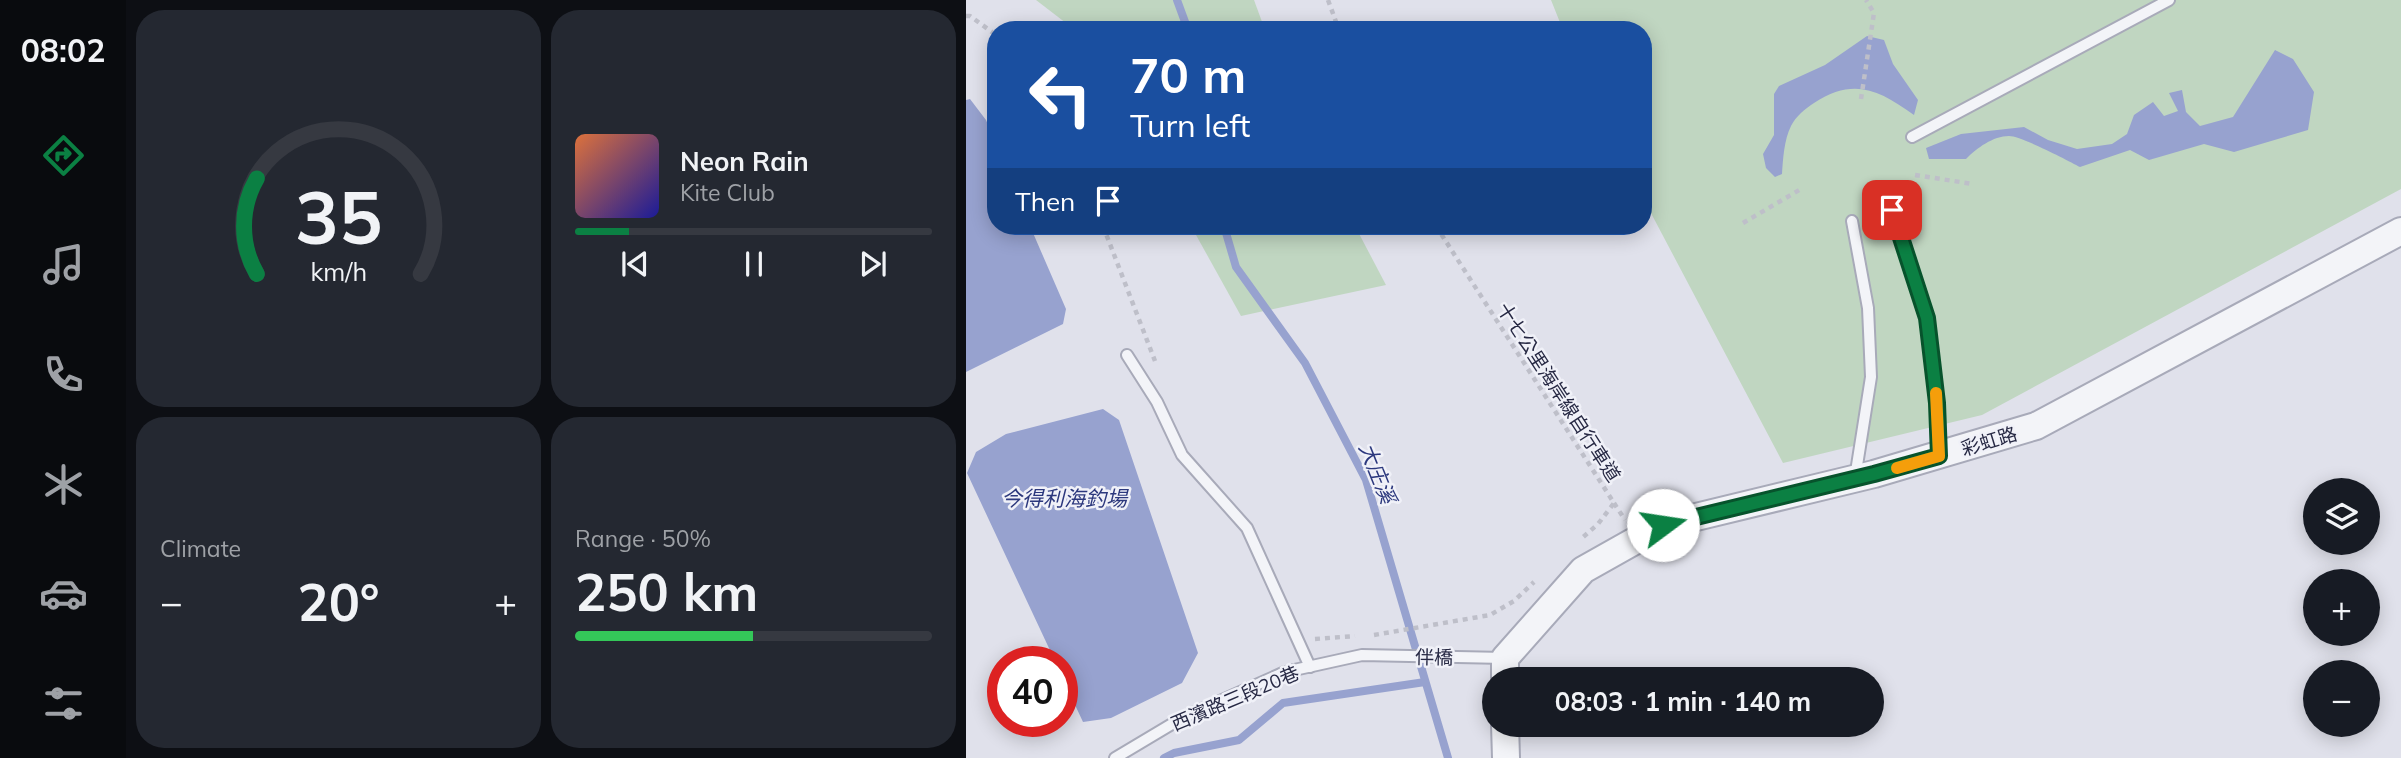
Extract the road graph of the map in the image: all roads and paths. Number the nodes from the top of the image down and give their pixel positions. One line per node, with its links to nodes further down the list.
1 (1328, 0): 5 (path)
2 (1866, 0): 7 (path)
3 (2169, 0): 8 (lane)
4 (966, 16): 6 (path)
5 (1336, 21)
6 (987, 28)
7 (1861, 99)
8 (1912, 137)
9 (1915, 175): 10 (path)
10 (1973, 184)
11 (1801, 189): 14 (path)
12 (1892, 210): 20 (lane)
13 (1852, 221): 21 (lane)
14 (1743, 223)
15 (2401, 231): 20 (street, 彩虹路)
16 (1106, 235): 19 (path)
17 (1442, 235): 22 (path, 十七公里海岸線自行車道)
18 (1127, 355): 26 (lane)
19 (1156, 365)
20 (1939, 456): 21 (street, 彩虹路)
21 (1855, 479): 28 (street, 彩虹路)
22 (1579, 541)
23 (1542, 575): 24 (path, 伴橋)
24 (1309, 639)
25 (1362, 655): 26 (lane, 西濱路三段20巷); 27 (lane, 伴橋)
26 (1310, 667): 30 (lane, 西濱路三段20巷)
27 (1485, 667)
28 (1507, 667)
29 (1505, 737): 31 (street)
30 (1115, 758)
31 (1506, 758)

